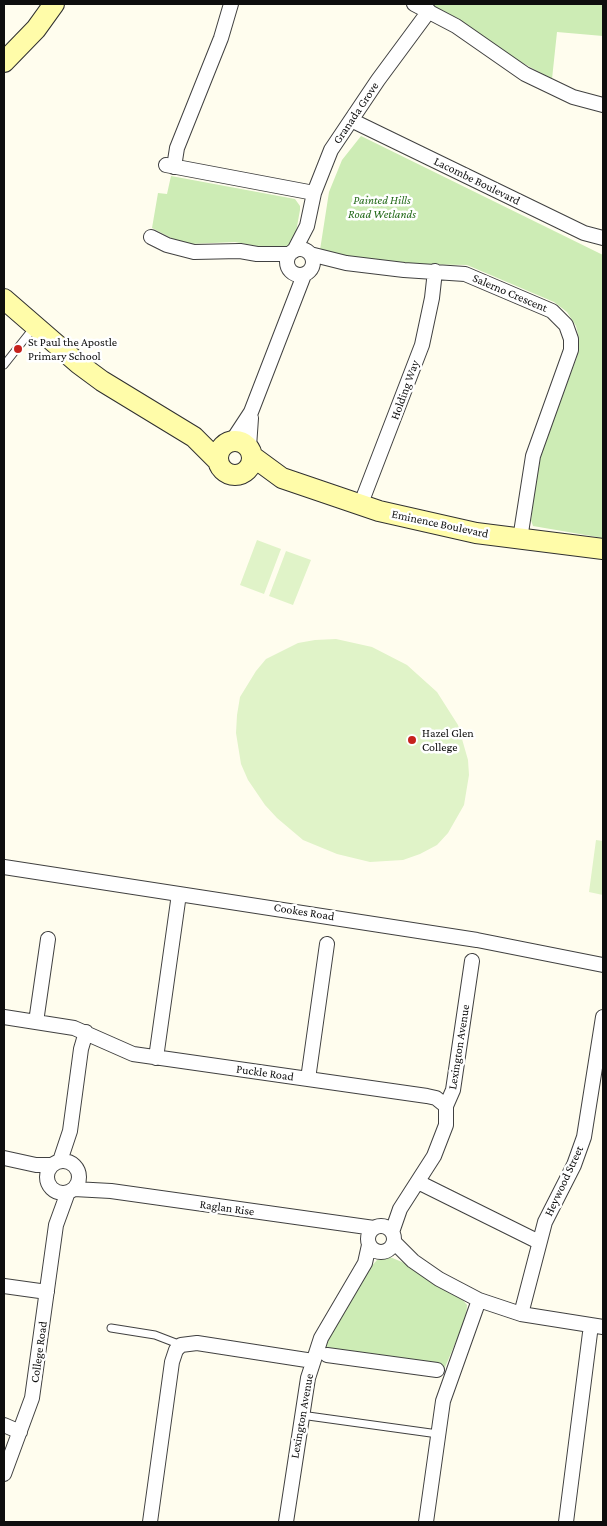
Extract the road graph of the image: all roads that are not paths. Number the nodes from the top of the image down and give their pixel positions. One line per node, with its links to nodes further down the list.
1 (54, 4): 5 (street)
2 (232, 4): 8 (street)
3 (414, 4): 4 (street)
4 (430, 11): 6 (street); 7 (street, Granada Grove)
5 (4, 62)
6 (603, 104)
7 (351, 120): 8 (street, Granada Grove); 10 (street, Lacombe Boulevard)
8 (314, 193): 11 (street, Granada Grove)
9 (151, 237): 11 (street, Salerno Crescent)
10 (603, 238)
11 (300, 262): 12 (street, Salerno Crescent); 16 (street, Granada Grove)
12 (435, 271): 17 (street, Holding Way); 18 (street, Salerno Crescent)
13 (4, 299): 14 (street)
14 (34, 326): 15 (lane); 16 (street)
15 (4, 365)
16 (237, 454): 17 (street, Eminence Boulevard)
17 (360, 506): 18 (street, Eminence Boulevard)
18 (520, 539): 19 (street, Eminence Boulevard)
19 (603, 549)
20 (4, 867): 21 (street, Cookes Road)
21 (179, 894): 25 (street, Cookes Road); 30 (street)
22 (48, 939): 28 (street)
23 (328, 944): 31 (street)
24 (472, 961): 33 (street, Lexington Avenue)
25 (603, 965)
26 (4, 1017): 28 (street, Puckle Road)
27 (603, 1017): 32 (street, Heywood Street)
28 (36, 1022): 29 (street, Puckle Road)
29 (86, 1032): 30 (street, Puckle Road); 34 (street)
30 (156, 1058): 31 (street, Puckle Road)
31 (308, 1079): 33 (street, Puckle Road)
32 (598, 1084): 44 (street, Heywood Street)
33 (446, 1106): 38 (street, Lexington Avenue)
34 (70, 1131): 36 (street); 37 (street)
35 (9, 1159): 36 (street); 39 (street)
36 (56, 1163): 37 (street); 39 (street)
37 (77, 1170): 40 (street); 41 (street, Raglan Rise)
38 (418, 1182): 43 (street, Lexington Avenue); 44 (street)
39 (49, 1183): 40 (street); 42 (street, College Road)
40 (71, 1190): 41 (street, Raglan Rise); 42 (street, College Road)
41 (112, 1192): 43 (street, Raglan Rise)
42 (56, 1225): 46 (street, College Road)
43 (381, 1239): 47 (street, Raglan Rise); 53 (street, Lexington Avenue)
44 (539, 1242): 48 (street, Heywood Street)
45 (4, 1286): 46 (street)
46 (47, 1292): 57 (street, College Road)
47 (479, 1300): 48 (street, Raglan Rise); 58 (street)
48 (521, 1314): 49 (street, Raglan Rise)
49 (597, 1326): 63 (street)
50 (111, 1328): 51 (lane)
51 (181, 1345): 53 (street); 60 (street)
52 (327, 1355): 54 (street)
53 (313, 1361): 55 (street, Lexington Avenue)
54 (437, 1370)
55 (300, 1415): 58 (lane); 61 (street, Lexington Avenue)
56 (4, 1425): 57 (street)
57 (20, 1432): 59 (street, College Road)
58 (438, 1434): 62 (street)
59 (4, 1474)
60 (150, 1522)
61 (286, 1522)
62 (426, 1522)
63 (566, 1522)

